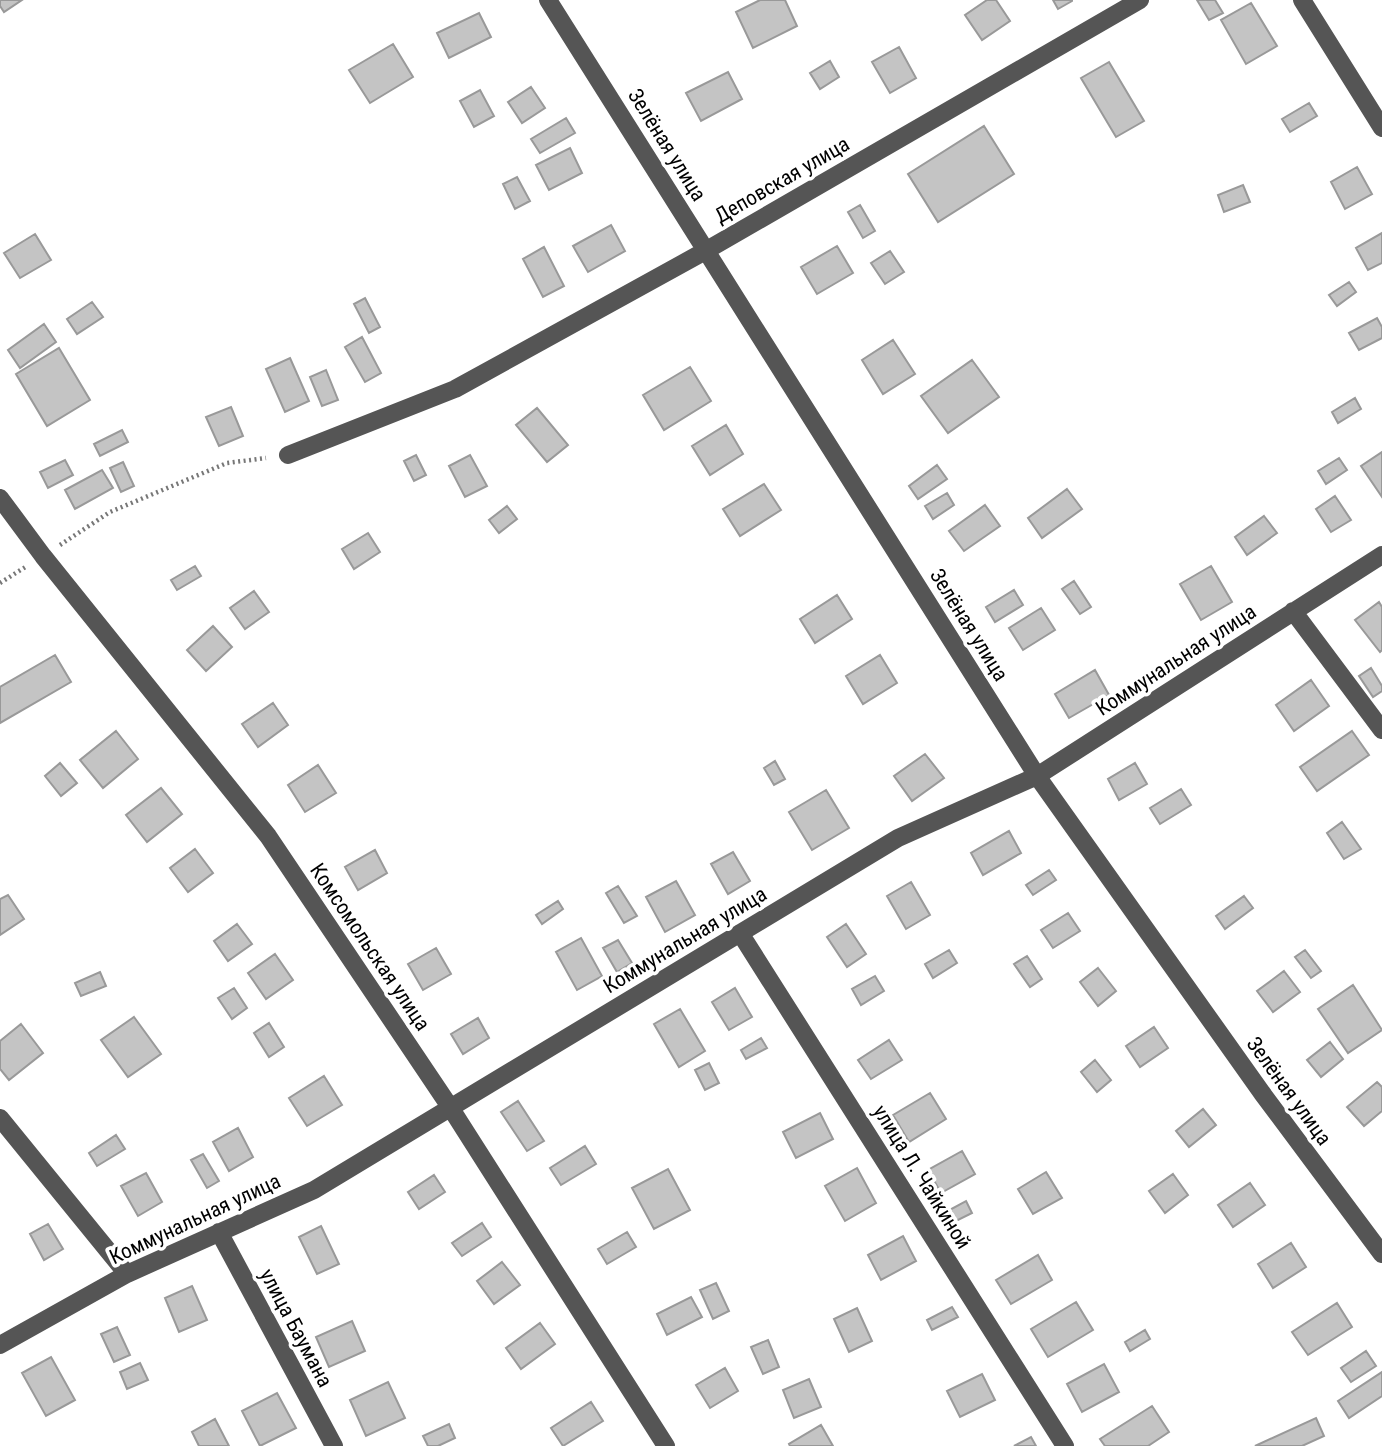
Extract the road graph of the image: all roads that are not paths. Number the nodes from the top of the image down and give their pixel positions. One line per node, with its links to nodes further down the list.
1 (548, 0): 5 (street, Зелёная улица)
2 (1140, 0): 5 (street, Деповская улица)
3 (1303, 0): 4 (street)
4 (1382, 128)
5 (706, 250): 6 (street, Деповская улица); 11 (street, Зелёная улица)
6 (288, 455)
7 (0, 498): 13 (street, Комсомольская улица)
8 (1382, 555): 9 (street, Коммунальная улица)
9 (1293, 611): 10 (street); 11 (street, Коммунальная улица)
10 (1382, 730)
11 (1037, 776): 12 (street, Коммунальная улица); 16 (street, Зелёная улица)
12 (740, 933): 13 (street, Коммунальная улица); 21 (street, улица Л. Чайкиной)
13 (450, 1107): 15 (street, Коммунальная улица); 20 (street, Комсомольская улица)
14 (0, 1118): 17 (street)
15 (219, 1232): 17 (street, Коммунальная улица); 19 (street, улица Баумана)
16 (1382, 1254)
17 (127, 1274): 18 (street, Коммунальная улица)
18 (0, 1345)
19 (334, 1446)
20 (666, 1446)
21 (1065, 1446)

